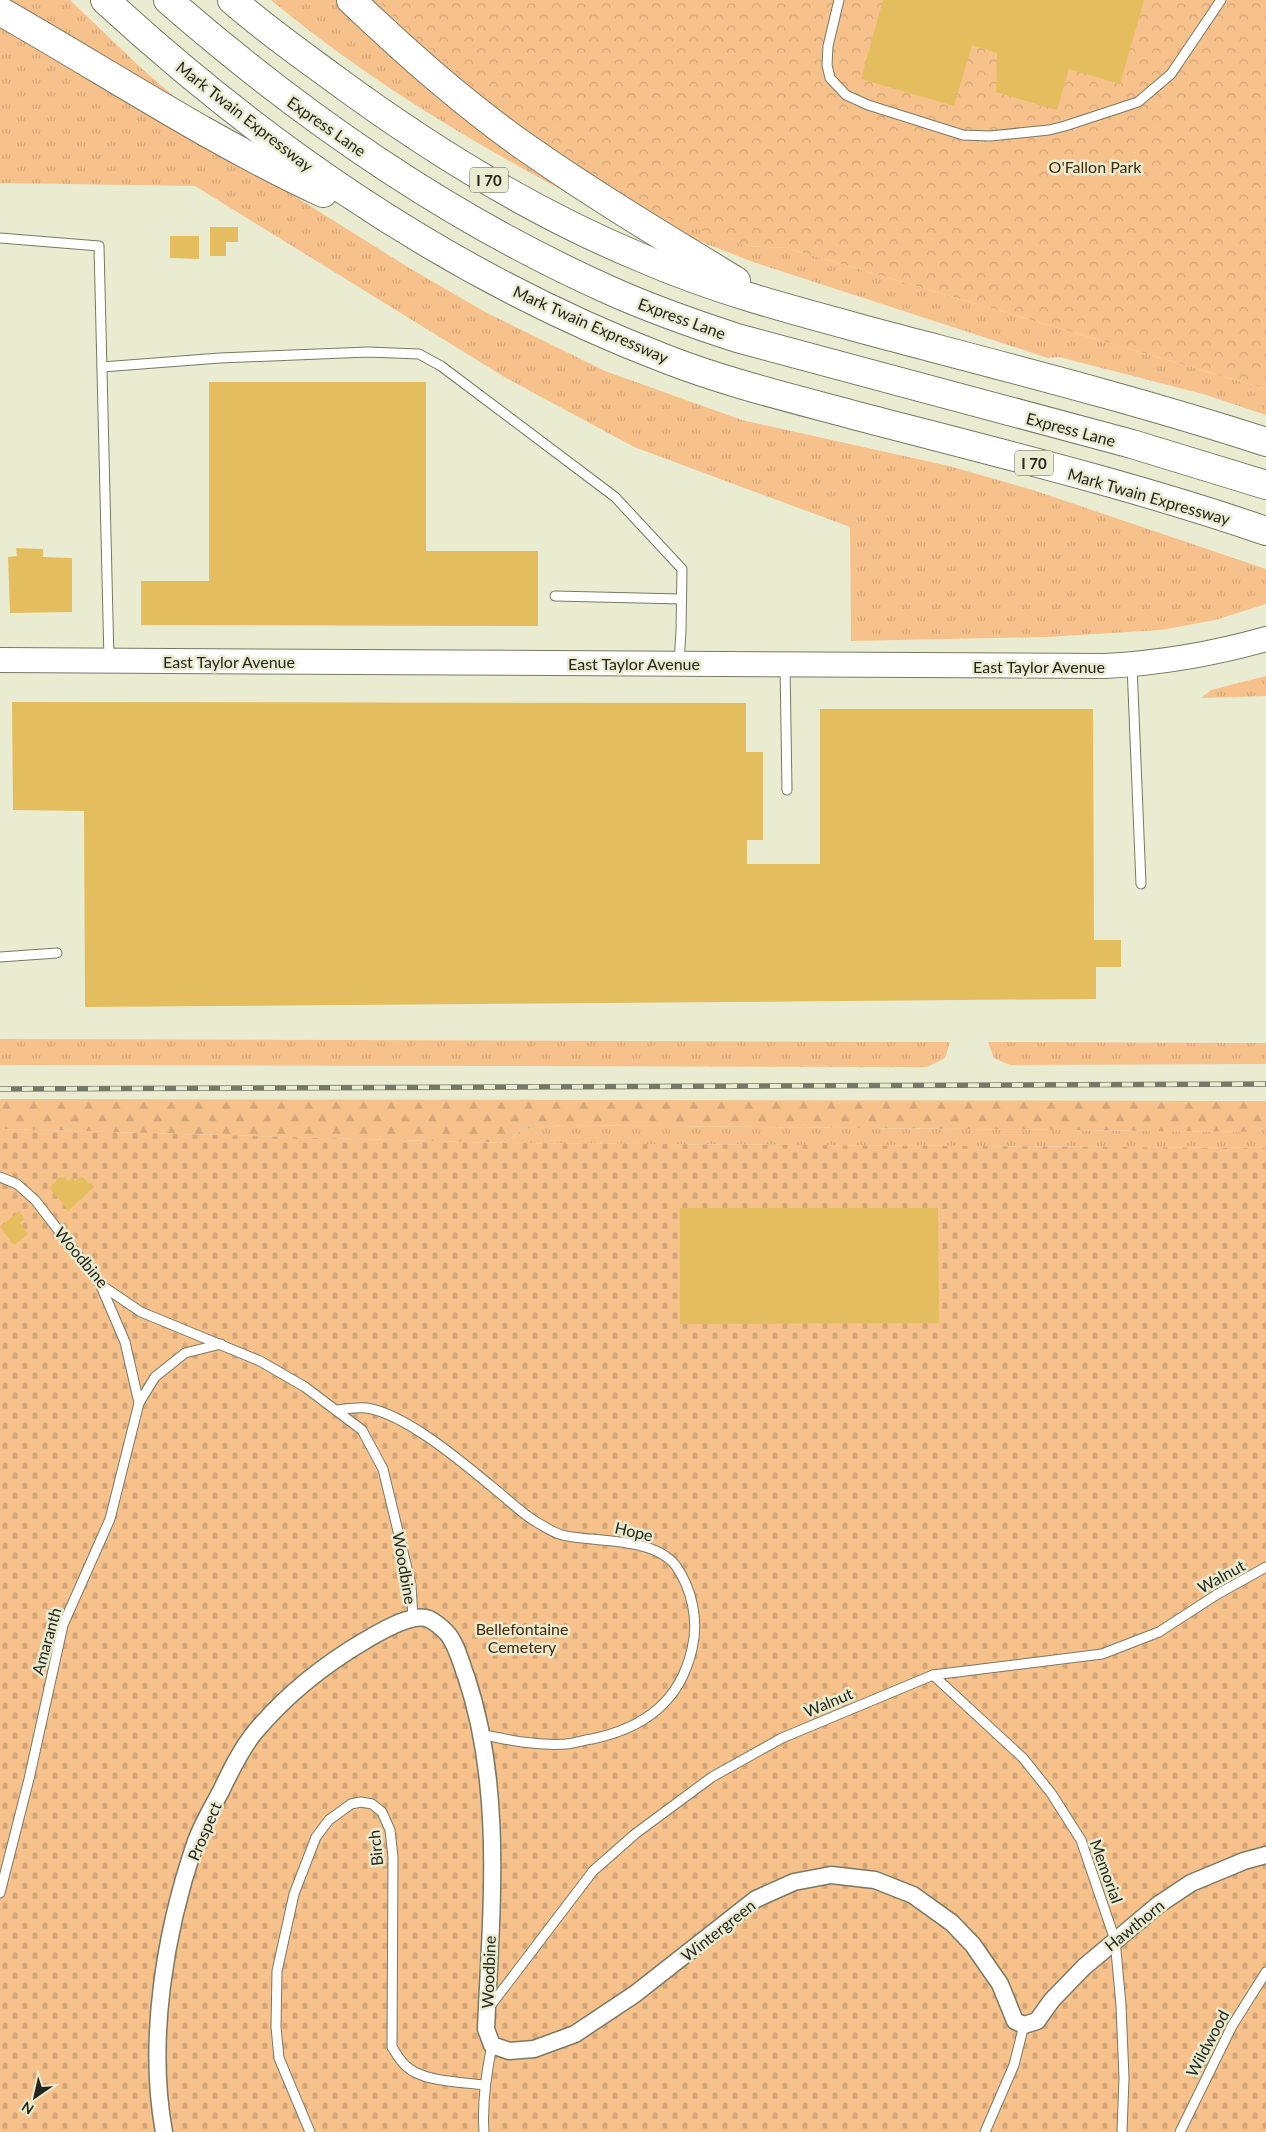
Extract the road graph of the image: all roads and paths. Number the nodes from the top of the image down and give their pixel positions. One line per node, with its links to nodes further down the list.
1 (105, 0): 9 (highway, Mark Twain Expressway / I 70)
2 (168, 0): 13 (highway, Express Lane)
3 (232, 0): 10 (highway, I 70)
4 (350, 0): 10 (highway)
5 (839, 0): 6 (lane)
6 (1221, 0)
7 (0, 11): 9 (highway)
8 (0, 238): 11 (lane)
9 (421, 238): 14 (highway, Mark Twain Expressway / I 70)
10 (776, 305): 12 (highway, I 70)
11 (102, 367): 16 (lane); 19 (lane)
12 (1266, 442)
13 (1266, 485)
14 (1266, 530)
15 (555, 596): 16 (lane)
16 (681, 599): 20 (lane)
17 (1266, 639): 22 (street, East Taylor Avenue)
18 (0, 660): 19 (street, East Taylor Avenue)
19 (109, 660): 20 (street, East Taylor Avenue)
20 (679, 664): 21 (street, East Taylor Avenue)
21 (785, 664): 22 (street, East Taylor Avenue); 23 (lane)
22 (1132, 664): 24 (lane)
23 (787, 790)
24 (1141, 884)
25 (57, 953): 26 (lane)
26 (0, 957)
27 (0, 1177): 28 (lane, Woodbine)
28 (101, 1285): 29 (lane, Woodbine); 30 (lane, Amaranth)
29 (221, 1344): 30 (lane, Amaranth); 31 (lane, Woodbine)
30 (139, 1403): 37 (lane, Amaranth)
31 (337, 1410): 33 (lane, Woodbine); 35 (lane, Hope)
32 (1266, 1567): 34 (lane, Walnut)
33 (413, 1618): 35 (street, Woodbine); 44 (street, Prospect)
34 (933, 1675): 38 (lane, Memorial); 40 (lane, Walnut)
35 (480, 1734): 40 (street, Woodbine)
36 (1266, 1855): 38 (street, Hawthorn)
37 (0, 1893)
38 (1115, 1940): 41 (street, Hawthorn); 48 (lane, Memorial)
39 (1266, 1972): 49 (lane, Wildwood)
40 (487, 2011): 42 (street, Woodbine)
41 (1024, 2025): 42 (street, Wintergreen); 47 (lane)
42 (492, 2045): 43 (lane, Woodbine)
43 (484, 2085): 45 (lane, Birch); 46 (lane, Woodbine)
44 (164, 2132)
45 (310, 2132)
46 (484, 2132)
47 (985, 2132)
48 (1122, 2132)
49 (1180, 2132)

